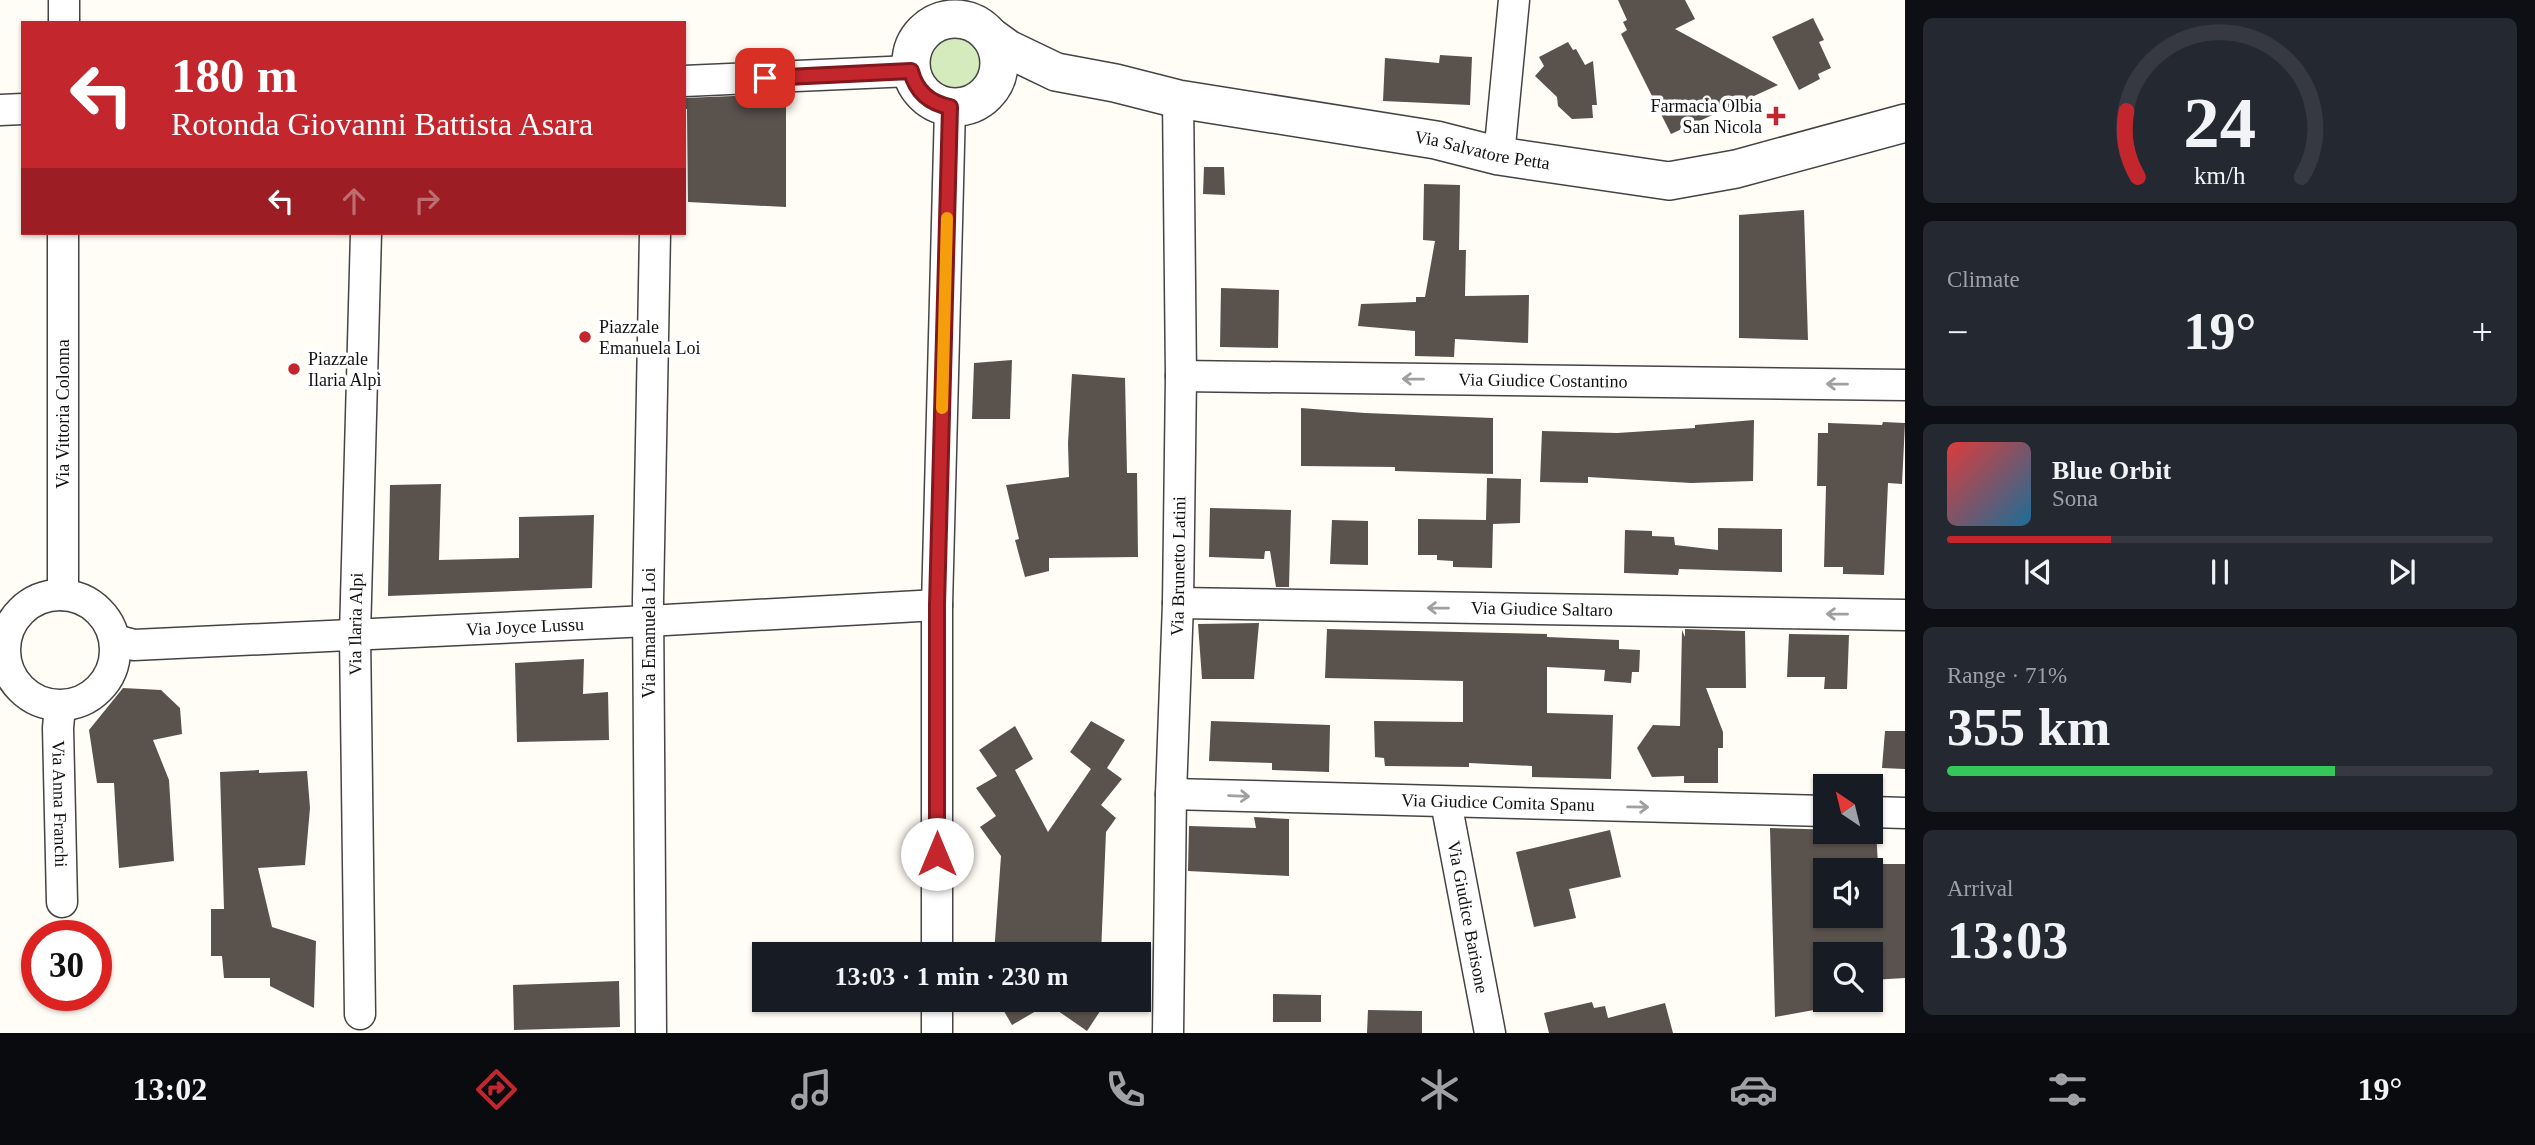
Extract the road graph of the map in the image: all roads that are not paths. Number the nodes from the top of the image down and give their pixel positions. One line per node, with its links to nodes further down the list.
1 (64, 0): 5 (street)
2 (919, 0): 6 (street)
3 (1514, 0): 15 (street)
4 (974, 20): 6 (street); 7 (street, Via Salvatore Petta); 9 (street)
5 (64, 21)
6 (914, 55): 8 (street); 11 (street)
7 (1056, 72): 9 (street, Via Salvatore Petta); 10 (street, Via Salvatore Petta)
8 (686, 81)
9 (987, 94): 11 (street)
10 (1178, 99): 15 (street, Via Salvatore Petta); 19 (street, Via Brunetto Latini)
11 (950, 107): 23 (street)
12 (21, 109): 13 (street)
13 (0, 110)
14 (1905, 123): 15 (street, Via Salvatore Petta)
15 (1499, 156)
16 (63, 235): 21 (street, Via Vittoria Colonna)
17 (366, 235): 26 (street, Via Ilaria Alpi)
18 (655, 235): 25 (street, Via Emanuela Loi)
19 (1181, 376): 20 (street, Via Giudice Costantino, one-way to 19); 22 (street, Via Brunetto Latini)
20 (1905, 385)
21 (64, 595): 27 (street); 28 (street)
22 (1178, 603): 24 (street, Via Giudice Saltaro, one-way to 22); 30 (street, Via Brunetto Latini)
23 (937, 605): 25 (street, Via Joyce Lussu); 36 (street)
24 (1905, 615)
25 (648, 621): 26 (street, Via Joyce Lussu); 39 (street, Via Emanuela Loi)
26 (355, 635): 27 (street, Via Joyce Lussu); 38 (street, Via Ilaria Alpi)
27 (115, 640): 29 (street)
28 (2, 651): 29 (street)
29 (60, 706): 35 (street, Via Anna Franchi)
30 (1171, 794): 31 (street, Via Giudice Comita Spanu, one-way to 31); 41 (street, Via Brunetto Latini)
31 (1446, 802): 32 (street, Via Giudice Comita Spanu, one-way to 32); 42 (street, Via Giudice Barisone)
32 (1813, 811)
33 (1883, 812): 34 (street)
34 (1905, 813)
35 (62, 902)
36 (937, 942)
37 (937, 1012): 40 (street)
38 (360, 1014)
39 (651, 1033)
40 (937, 1033)
41 (1168, 1033)
42 (1490, 1033)

